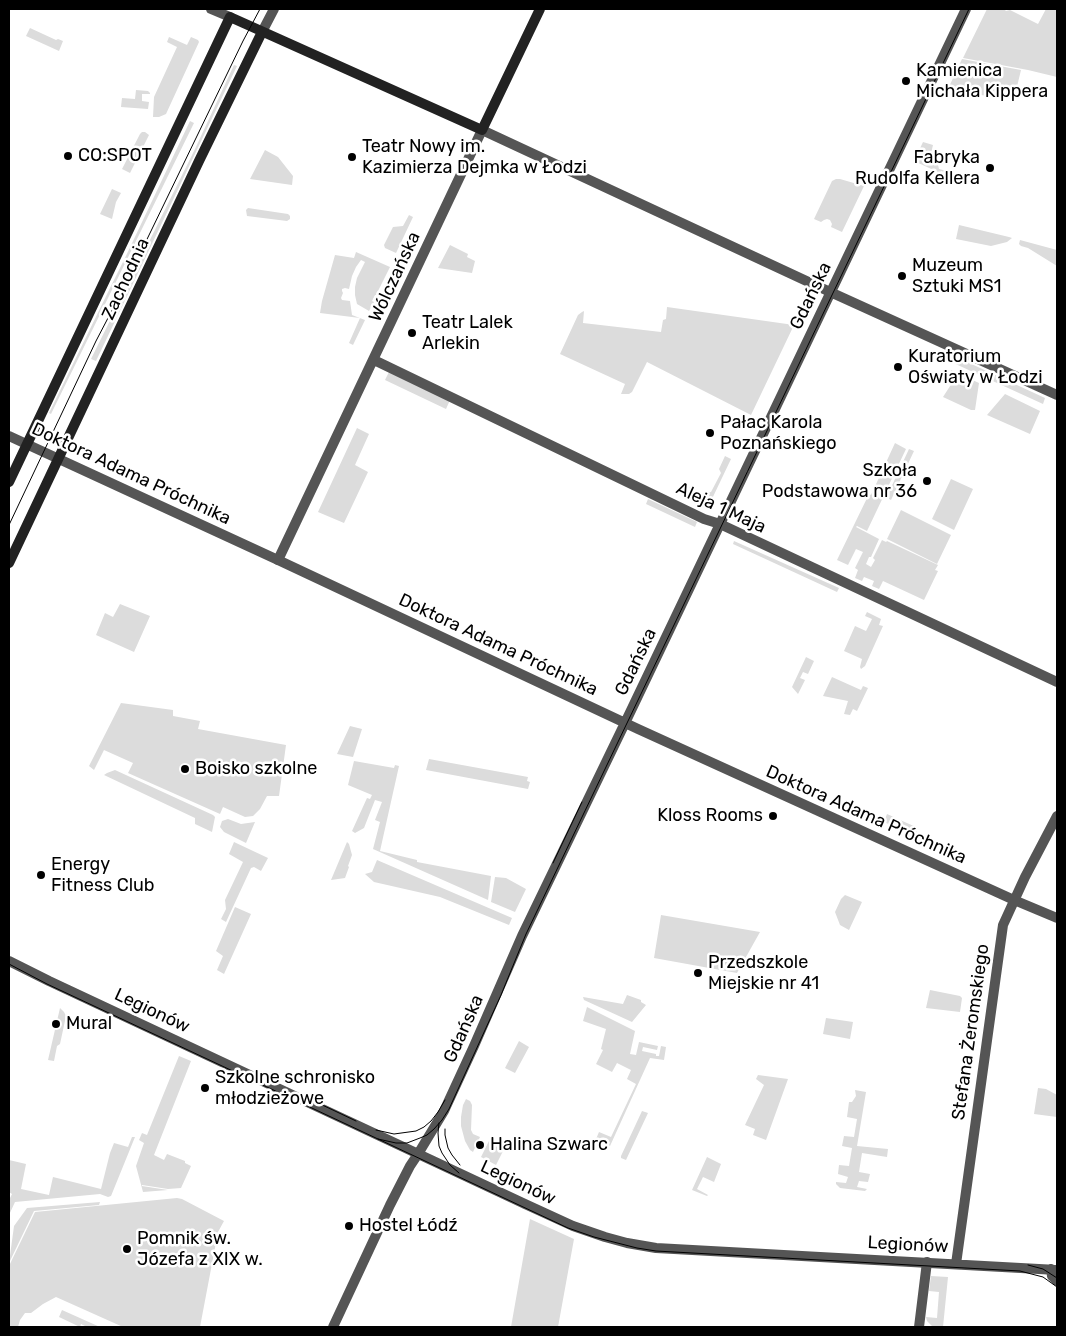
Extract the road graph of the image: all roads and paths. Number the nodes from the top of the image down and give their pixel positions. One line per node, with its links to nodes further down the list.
1 (211, 9): 5 (street)
2 (274, 9): 6 (street, Zachodnia)
3 (540, 9): 7 (main road, Wólczańska)
4 (966, 9): 8 (street, Gdańska)
5 (232, 13): 6 (main road); 12 (main road, Zachodnia)
6 (262, 32): 7 (main road); 13 (main road, Zachodnia)
7 (482, 130): 8 (street); 9 (street, Wólczańska)
8 (831, 292): 10 (street); 15 (street, Gdańska)
9 (374, 360): 15 (street, Aleja 1 Maja); 16 (street, Wólczańska)
10 (1057, 394)
11 (9, 436): 12 (street, Doktora Adama Próchnika)
12 (27, 444): 13 (street, Doktora Adama Próchnika); 14 (main road, Zachodnia)
13 (58, 459): 16 (street, Doktora Adama Próchnika); 17 (main road, Zachodnia)
14 (9, 482)
15 (720, 524): 18 (street, Aleja 1 Maja); 19 (street, Gdańska)
16 (278, 560): 19 (street, Doktora Adama Próchnika)
17 (9, 563)
18 (1057, 682)
19 (625, 723): 21 (street, Doktora Adama Próchnika); 24 (street, Gdańska)
20 (1057, 816): 21 (street, Stefana Żeromskiego)
21 (1014, 900): 22 (street, Doktora Adama Próchnika); 26 (street, Stefana Żeromskiego)
22 (1057, 918)
23 (9, 961): 24 (street, Legionów)
24 (418, 1154): 25 (street, Legionów); 29 (street, Gdańska)
25 (927, 1262): 26 (street, Legionów); 30 (street)
26 (956, 1264): 27 (street, Legionów)
27 (1054, 1269): 28 (street)
28 (1057, 1281)
29 (333, 1327)
30 (919, 1327)

